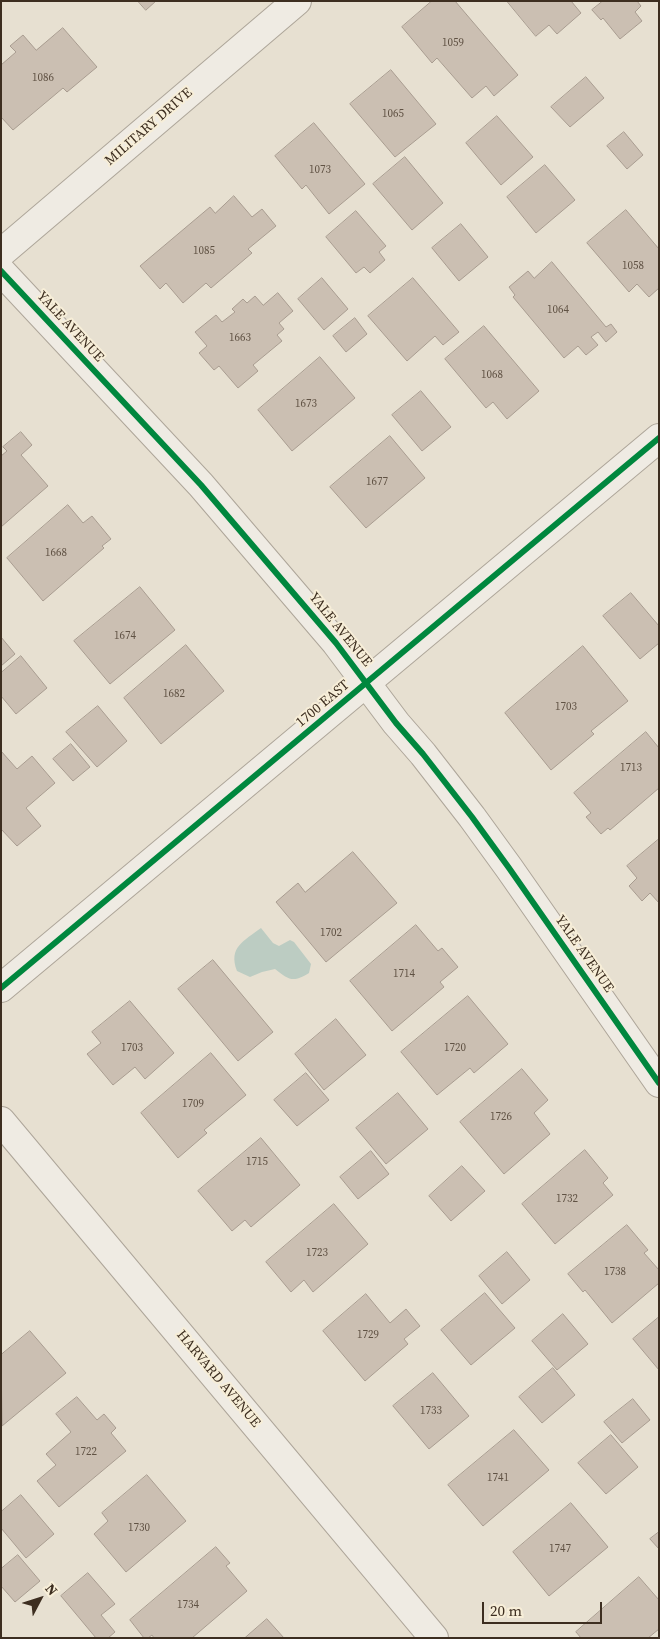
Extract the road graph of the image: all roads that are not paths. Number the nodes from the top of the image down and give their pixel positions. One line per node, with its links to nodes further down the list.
1 (296, 1): 2 (street, MILITARY DRIVE)
2 (1, 253)
3 (1, 271): 5 (street, YALE AVENUE)
4 (659, 438): 5 (street, 1700 EAST)
5 (367, 684): 6 (street, 1700 EAST); 7 (street, YALE AVENUE)
6 (1, 988)
7 (659, 1083)
8 (1, 1121): 9 (street, HARVARD AVENUE)
9 (434, 1638)

